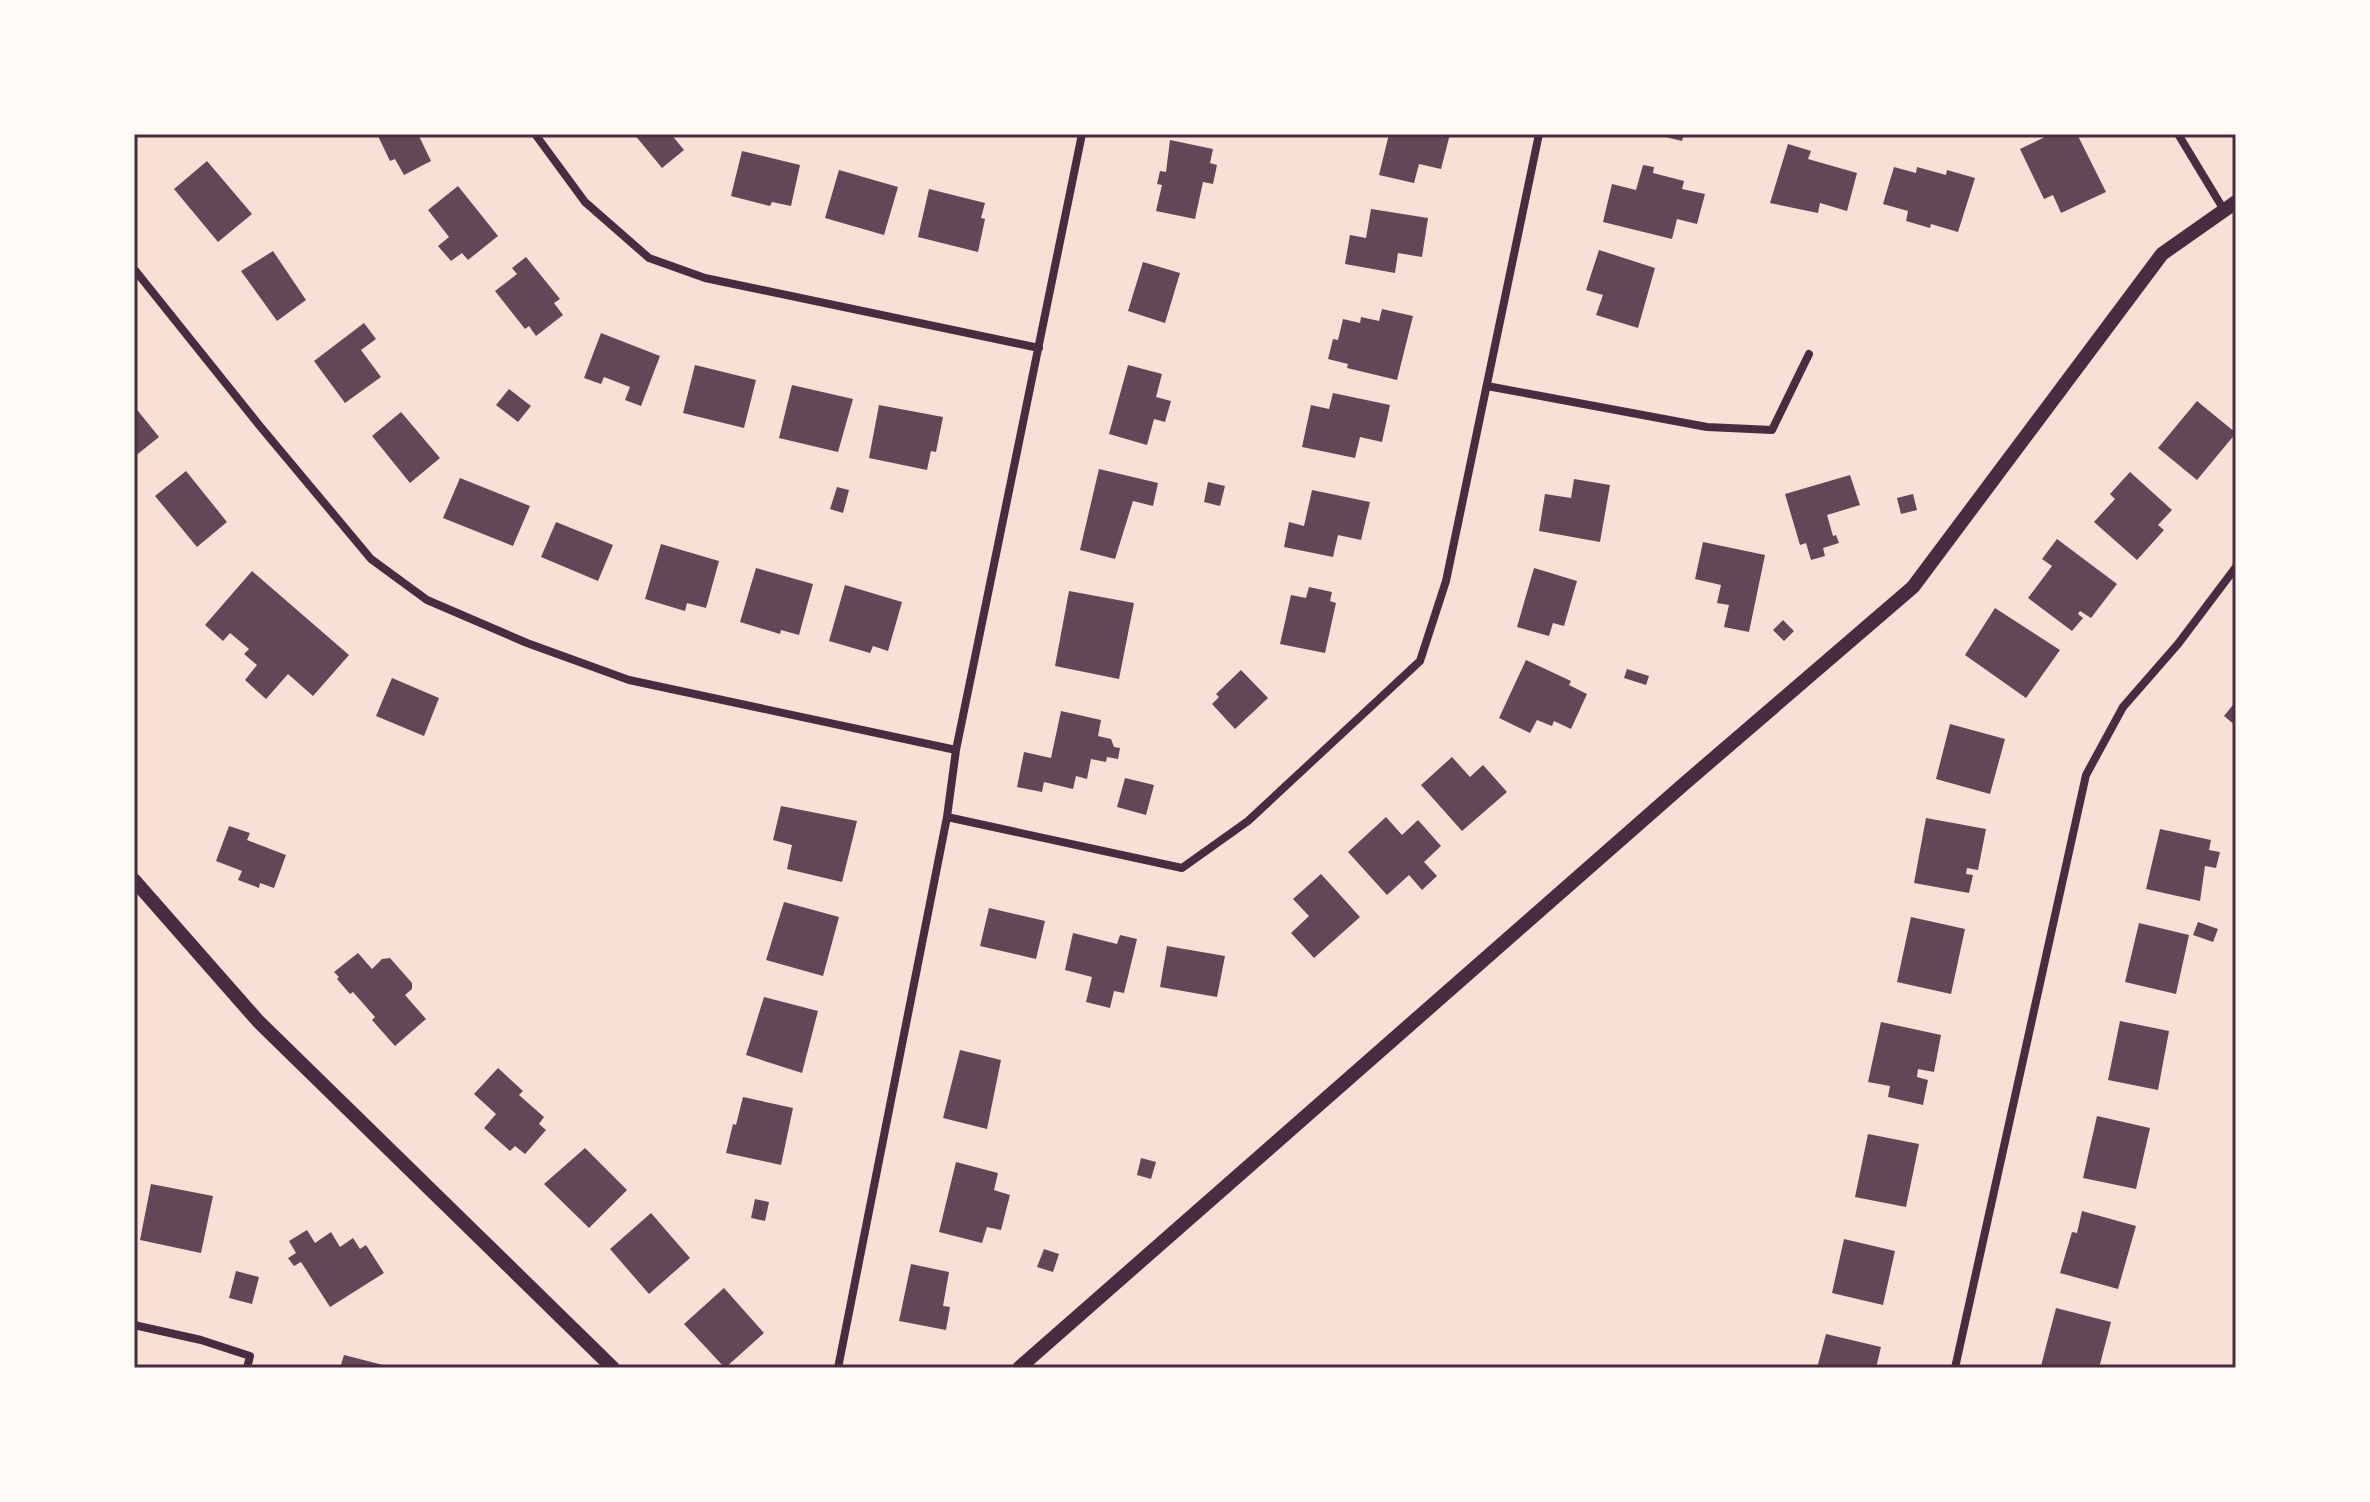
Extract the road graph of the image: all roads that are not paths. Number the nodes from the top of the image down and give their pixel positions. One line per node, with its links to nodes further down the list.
1 (535, 134): 7 (street)
2 (1082, 134): 7 (street)
3 (1539, 134): 9 (street)
4 (2178, 134): 5 (street)
5 (2230, 206): 18 (street)
6 (134, 269): 11 (street)
7 (1039, 348): 11 (street)
8 (1809, 354): 9 (street)
9 (1487, 386): 12 (street)
10 (2236, 567): 19 (street)
11 (956, 750): 12 (street)
12 (947, 817): 17 (street)
13 (134, 880): 16 (street)
14 (134, 1325): 15 (street)
15 (247, 1368)
16 (613, 1368)
17 (838, 1368)
18 (1019, 1368)
19 (1955, 1368)

